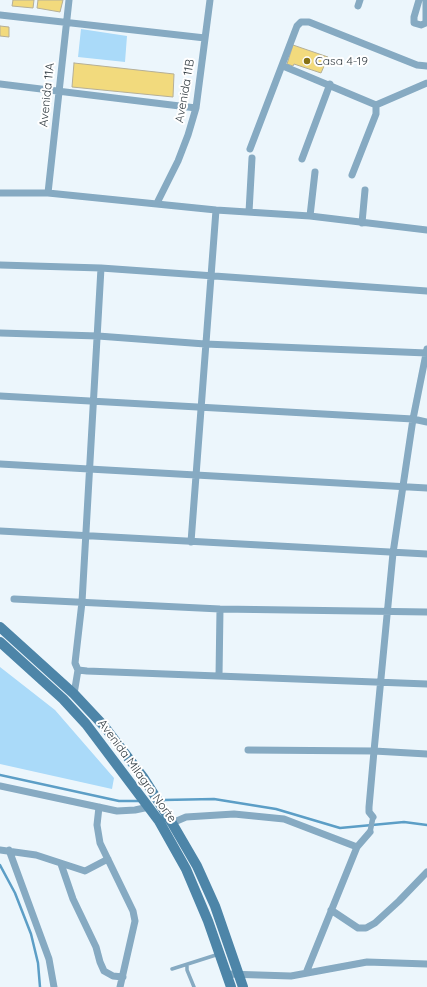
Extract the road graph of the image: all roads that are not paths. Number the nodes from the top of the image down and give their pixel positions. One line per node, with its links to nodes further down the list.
1 (69, 0): 6 (street, Avenida 11A)
2 (210, 0): 7 (street, Avenida 11B)
3 (419, 0): 4 (street)
4 (426, 0)
5 (0, 15): 6 (street)
6 (67, 22): 7 (street); 13 (street, Avenida 11A)
7 (205, 38): 15 (street, Avenida 11B)
8 (283, 66): 9 (street); 12 (street); 16 (street)
9 (427, 66)
10 (427, 83): 14 (street)
11 (0, 84): 13 (street)
12 (330, 84): 14 (street); 18 (street)
13 (59, 92): 15 (street); 23 (street, Avenida 11A)
14 (376, 105): 20 (street)
15 (196, 108): 24 (street, Avenida 11B)
16 (250, 149)
17 (252, 158): 26 (street)
18 (302, 159)
19 (315, 172): 27 (street)
20 (352, 175)
21 (365, 190): 28 (street)
22 (0, 192): 23 (street)
23 (48, 193): 24 (street)
24 (157, 203): 25 (street)
25 (216, 210): 26 (street); 32 (street)
26 (249, 212): 27 (street)
27 (310, 216): 28 (street)
28 (362, 223): 29 (street)
29 (427, 230)
30 (0, 265): 31 (street)
31 (101, 268): 32 (street); 35 (street)
32 (212, 275): 33 (street); 36 (street)
33 (427, 291)
34 (0, 333): 35 (street)
35 (98, 336): 36 (street); 39 (street)
36 (205, 344): 37 (street); 40 (street)
37 (427, 351): 41 (street)
38 (0, 396): 39 (street)
39 (93, 402): 40 (street); 44 (street)
40 (200, 408): 41 (street); 45 (street)
41 (412, 419): 42 (street); 46 (street)
42 (427, 422)
43 (0, 464): 44 (street)
44 (90, 468): 45 (street); 49 (street)
45 (197, 474): 46 (street); 50 (street)
46 (403, 486): 47 (street); 51 (street)
47 (427, 488)
48 (0, 531): 49 (street)
49 (86, 536): 50 (street); 54 (street)
50 (191, 542): 51 (street)
51 (393, 553): 52 (street); 56 (street)
52 (427, 554)
53 (14, 599): 54 (street)
54 (82, 602): 55 (street); 60 (street)
55 (220, 609): 56 (street); 61 (street)
56 (388, 610): 57 (street); 62 (street)
57 (427, 612)
58 (0, 627): 64 (main road, Avenida Milagro Norte)
59 (0, 642): 70 (main road, Avenida Milagro Norte)
60 (78, 670): 61 (street); 64 (street)
61 (219, 676): 62 (street)
62 (380, 682): 63 (street); 66 (street)
63 (427, 684)
64 (74, 694): 72 (main road, Avenida Milagro Norte)
65 (248, 750): 66 (street)
66 (374, 752): 67 (street); 71 (street)
67 (427, 754)
68 (0, 786): 69 (street)
69 (98, 807): 70 (street); 77 (street)
70 (149, 807): 81 (main road, Avenida Milagro Norte)
71 (372, 817): 73 (street)
72 (172, 823): 74 (street); 85 (main road, Avenida Milagro Norte)
73 (370, 832): 74 (street)
74 (357, 847): 80 (street)
75 (0, 850): 76 (street)
76 (9, 850): 78 (street); 89 (street)
77 (108, 859): 78 (street); 88 (street)
78 (61, 864): 88 (street)
79 (427, 872): 80 (street)
80 (331, 910): 86 (street)
81 (220, 954): 83 (lane); 87 (main road, Avenida Milagro Norte)
82 (427, 964): 86 (street)
83 (187, 966): 84 (lane); 91 (lane)
84 (172, 969)
85 (239, 973): 86 (street); 87 (street); 93 (main road, Avenida Milagro Norte)
86 (306, 973)
87 (227, 974): 92 (main road, Avenida Milagro Norte)
88 (123, 977): 90 (street)
89 (54, 987)
90 (120, 987)
91 (194, 987)
92 (231, 987)
93 (243, 987)

